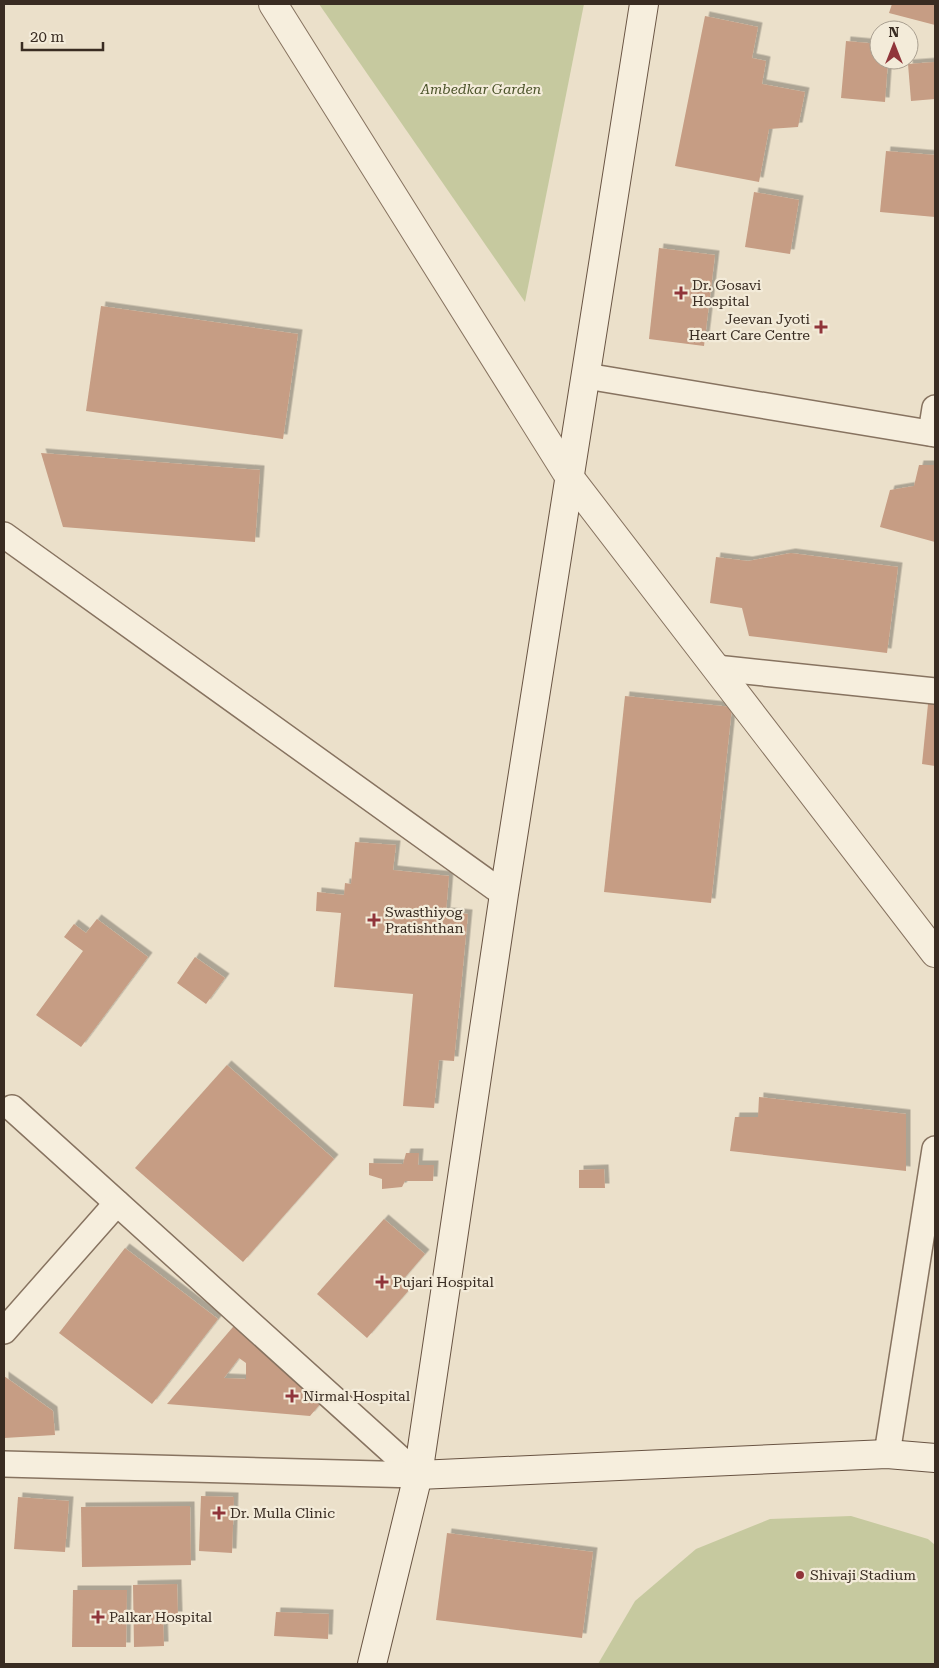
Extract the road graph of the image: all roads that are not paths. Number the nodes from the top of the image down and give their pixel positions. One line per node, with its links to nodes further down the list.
1 (273, 4): 6 (main road)
2 (644, 4): 3 (main road)
3 (586, 376): 5 (street); 6 (main road)
4 (935, 408): 5 (street)
5 (933, 433)
6 (570, 478): 8 (main road); 10 (main road)
7 (4, 534): 10 (street)
8 (716, 668): 9 (street); 11 (main road)
9 (935, 692)
10 (504, 894): 19 (main road)
11 (935, 953)
12 (12, 1108): 14 (street)
13 (935, 1149): 16 (street)
14 (118, 1203): 15 (street); 19 (street)
15 (4, 1332)
16 (887, 1454): 17 (main road); 19 (main road)
17 (935, 1458)
18 (4, 1464): 19 (street)
19 (418, 1475): 20 (main road)
20 (372, 1664)

